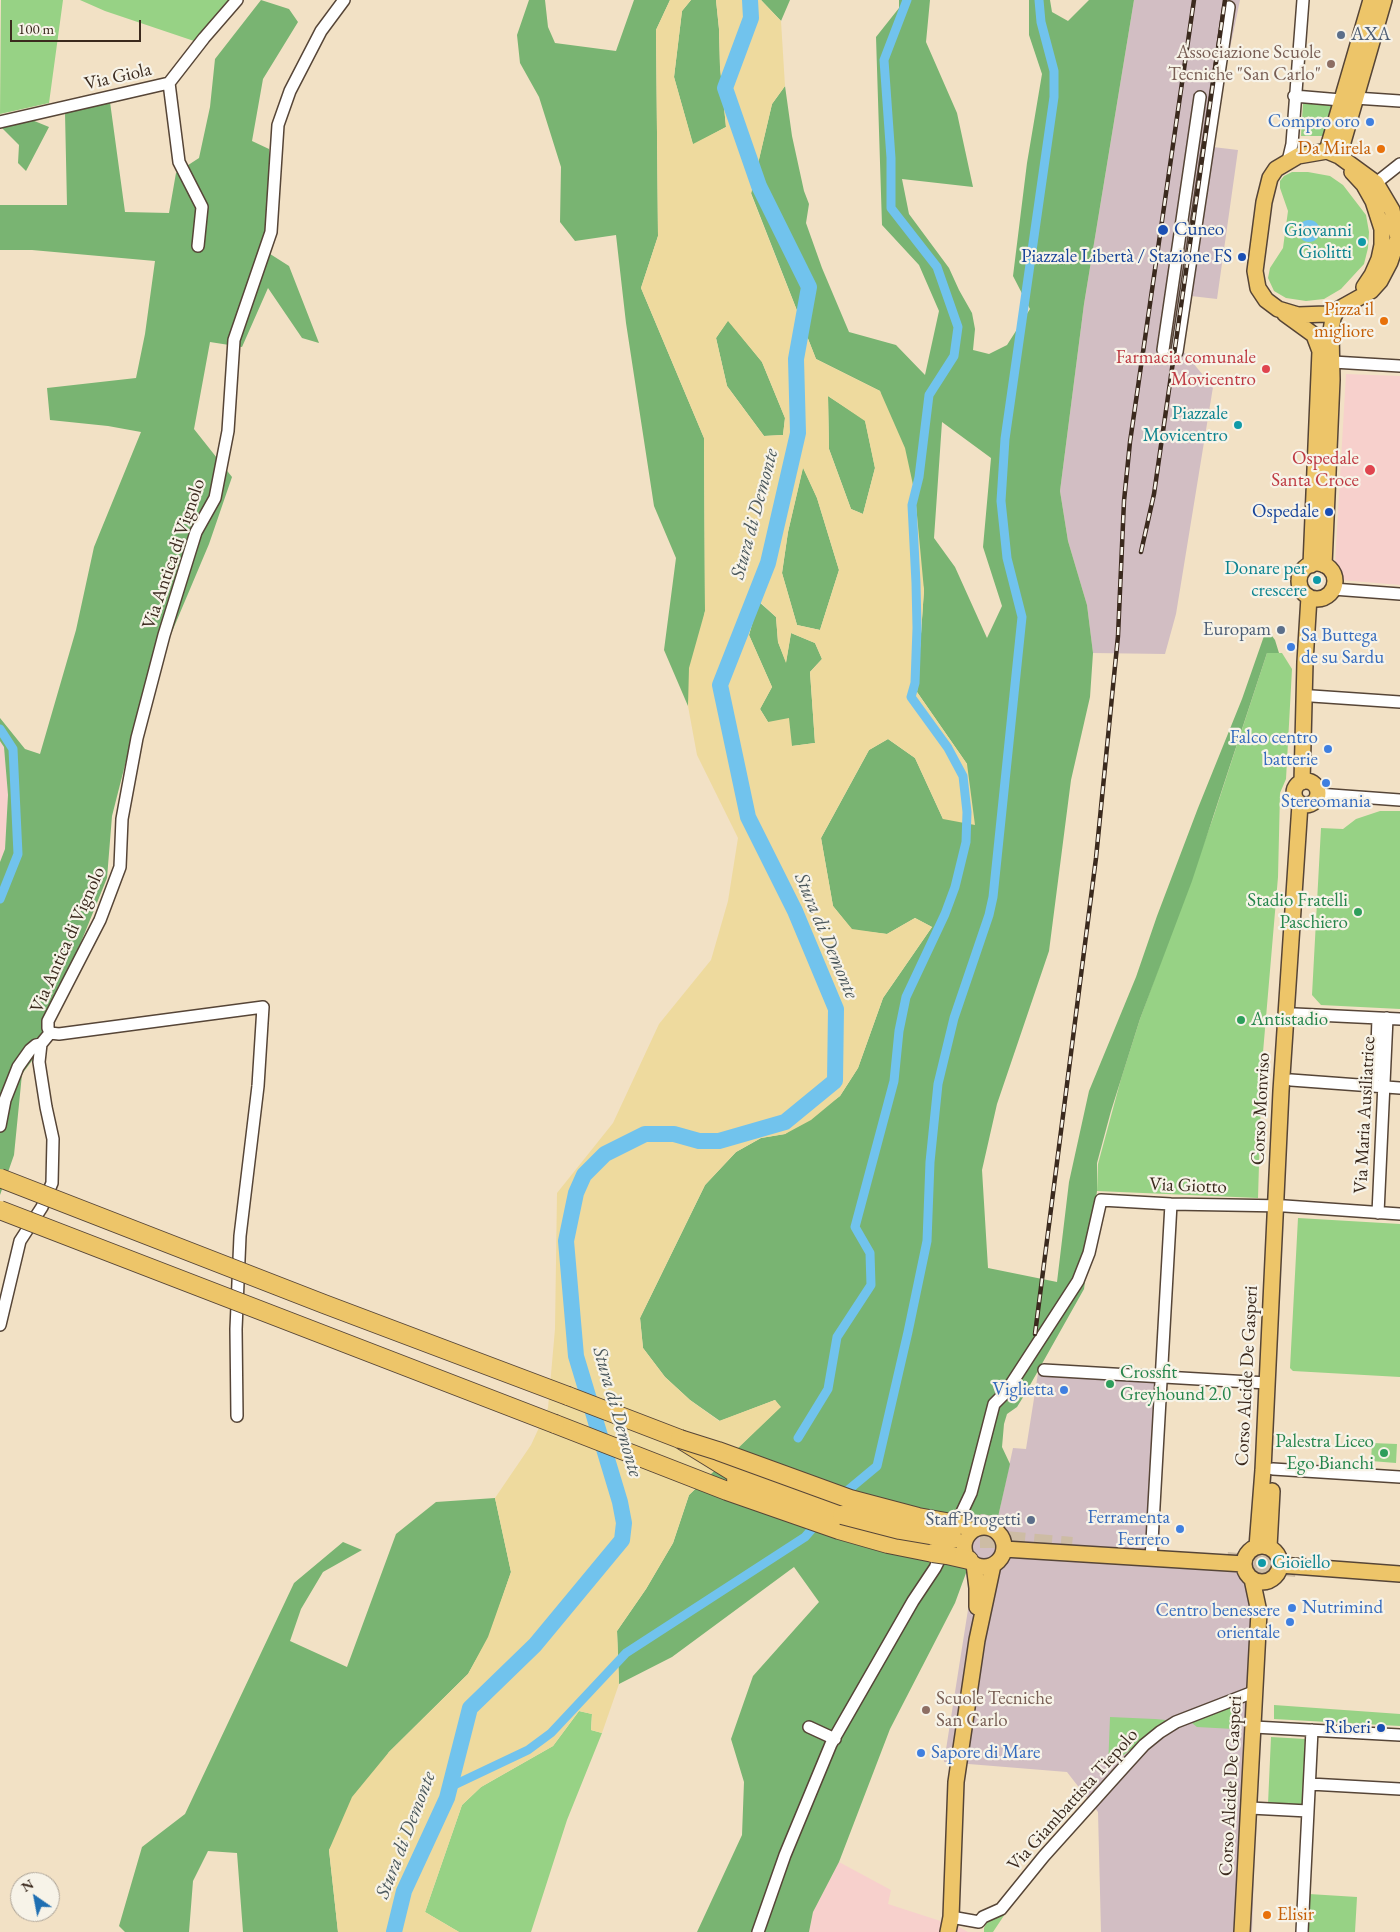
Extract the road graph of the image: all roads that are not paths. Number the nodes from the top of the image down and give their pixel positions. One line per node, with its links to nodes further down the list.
1 (237, 0): 7 (street, Via Giola)
2 (344, 0): 38 (street, Via Antica di Vignolo)
3 (1303, 0): 8 (street)
4 (1371, 0): 10 (main road)
5 (1384, 0): 10 (main road)
6 (1229, 6): 22 (street)
7 (169, 83): 12 (street, Via Giola); 18 (street)
8 (1294, 96): 10 (street); 14 (street)
9 (1200, 97): 21 (street)
10 (1348, 99): 11 (street); 13 (main road)
11 (1400, 101)
12 (0, 122)
13 (1333, 154): 14 (main road); 16 (main road); 19 (main road)
14 (1288, 161): 20 (main road)
15 (1400, 164): 16 (street)
16 (1376, 183): 17 (main road)
17 (1399, 238): 19 (main road)
18 (198, 246)
19 (1341, 308): 20 (main road); 23 (main road)
20 (1278, 309): 25 (main road)
21 (1163, 350)
22 (1177, 352)
23 (1333, 362): 24 (street); 25 (main road)
24 (1400, 366)
25 (1317, 565): 26 (main road); 28 (main road)
26 (1333, 589): 27 (street); 28 (main road)
27 (1400, 594)
28 (1314, 598): 29 (main road); 31 (main road)
29 (1312, 696): 30 (street); 31 (main road)
30 (1400, 702)
31 (1305, 782): 32 (main road); 34 (main road)
32 (1318, 794): 33 (street); 34 (main road)
33 (1400, 800)
34 (1304, 805): 35 (main road, Corso Monviso); 46 (main road, Corso Monviso)
35 (1295, 1014): 36 (street); 40 (main road, Corso Monviso)
36 (1383, 1018): 37 (street); 41 (street, Via Maria Ausiliatrice)
37 (1400, 1019)
38 (50, 1033): 39 (street, Via Antica di Vignolo); 54 (street, Via Antica di Vignolo)
39 (41, 1044): 43 (street); 50 (street, Via Antica di Vignolo)
40 (1291, 1080): 41 (street); 46 (main road, Corso Monviso)
41 (1380, 1086): 42 (street); 48 (street, Via Maria Ausiliatrice)
42 (1400, 1088)
43 (0, 1126)
44 (0, 1178): 55 (highway, bridge)
45 (1171, 1204): 46 (street, Via Giotto); 52 (street); 78 (street, Via Giotto)
46 (1280, 1206): 48 (street, Via Giotto); 53 (main road, Corso Alcide De Gasperi); 57 (main road, Corso Alcide De Gasperi)
47 (0, 1210): 56 (highway, bridge)
48 (1374, 1213): 49 (street, Via Giotto)
49 (1400, 1214)
50 (0, 1325)
51 (1044, 1370): 52 (street)
52 (1160, 1378): 53 (street); 63 (street)
53 (1267, 1383): 61 (main road, Corso Alcide De Gasperi)
54 (237, 1416)
55 (680, 1439): 59 (highway, bridge); 60 (highway, bridge)
56 (658, 1464): 59 (highway); 60 (highway, bridge)
57 (1273, 1469): 58 (street); 61 (main road, Corso Alcide De Gasperi)
58 (1400, 1477)
59 (748, 1481): 60 (highway, bridge)
60 (959, 1537): 62 (main road); 64 (highway); 64 (main road)
61 (1263, 1547): 65 (main road); 67 (main road)
62 (1004, 1549): 63 (main road); 66 (main road)
63 (1152, 1559): 65 (main road)
64 (972, 1562): 66 (main road); 72 (main road)
65 (1244, 1564): 69 (main road)
66 (993, 1565): 72 (main road)
67 (1280, 1565): 68 (main road); 70 (main road)
68 (1400, 1574)
69 (1252, 1579): 70 (main road); 71 (main road, Corso Alcide De Gasperi)
70 (1270, 1580): 71 (main road, Corso Alcide De Gasperi)
71 (1259, 1612): 73 (main road, Corso Alcide De Gasperi)
72 (977, 1640): 83 (main road)
73 (1256, 1691): 74 (main road, Corso Alcide De Gasperi); 83 (street, Via Giambattista Tiepolo)
74 (1254, 1726): 76 (street); 81 (main road, Corso Alcide De Gasperi)
75 (809, 1727): 78 (street)
76 (1312, 1730): 77 (street); 79 (street)
77 (1400, 1735)
78 (831, 1737): 84 (street)
79 (1310, 1784): 80 (street); 82 (street)
80 (1400, 1789)
81 (1250, 1808): 82 (street); 85 (main road, Corso Alcide De Gasperi)
82 (1308, 1812): 86 (street)
83 (949, 1924)
84 (758, 1932)
85 (1242, 1932)
86 (1302, 1932)

